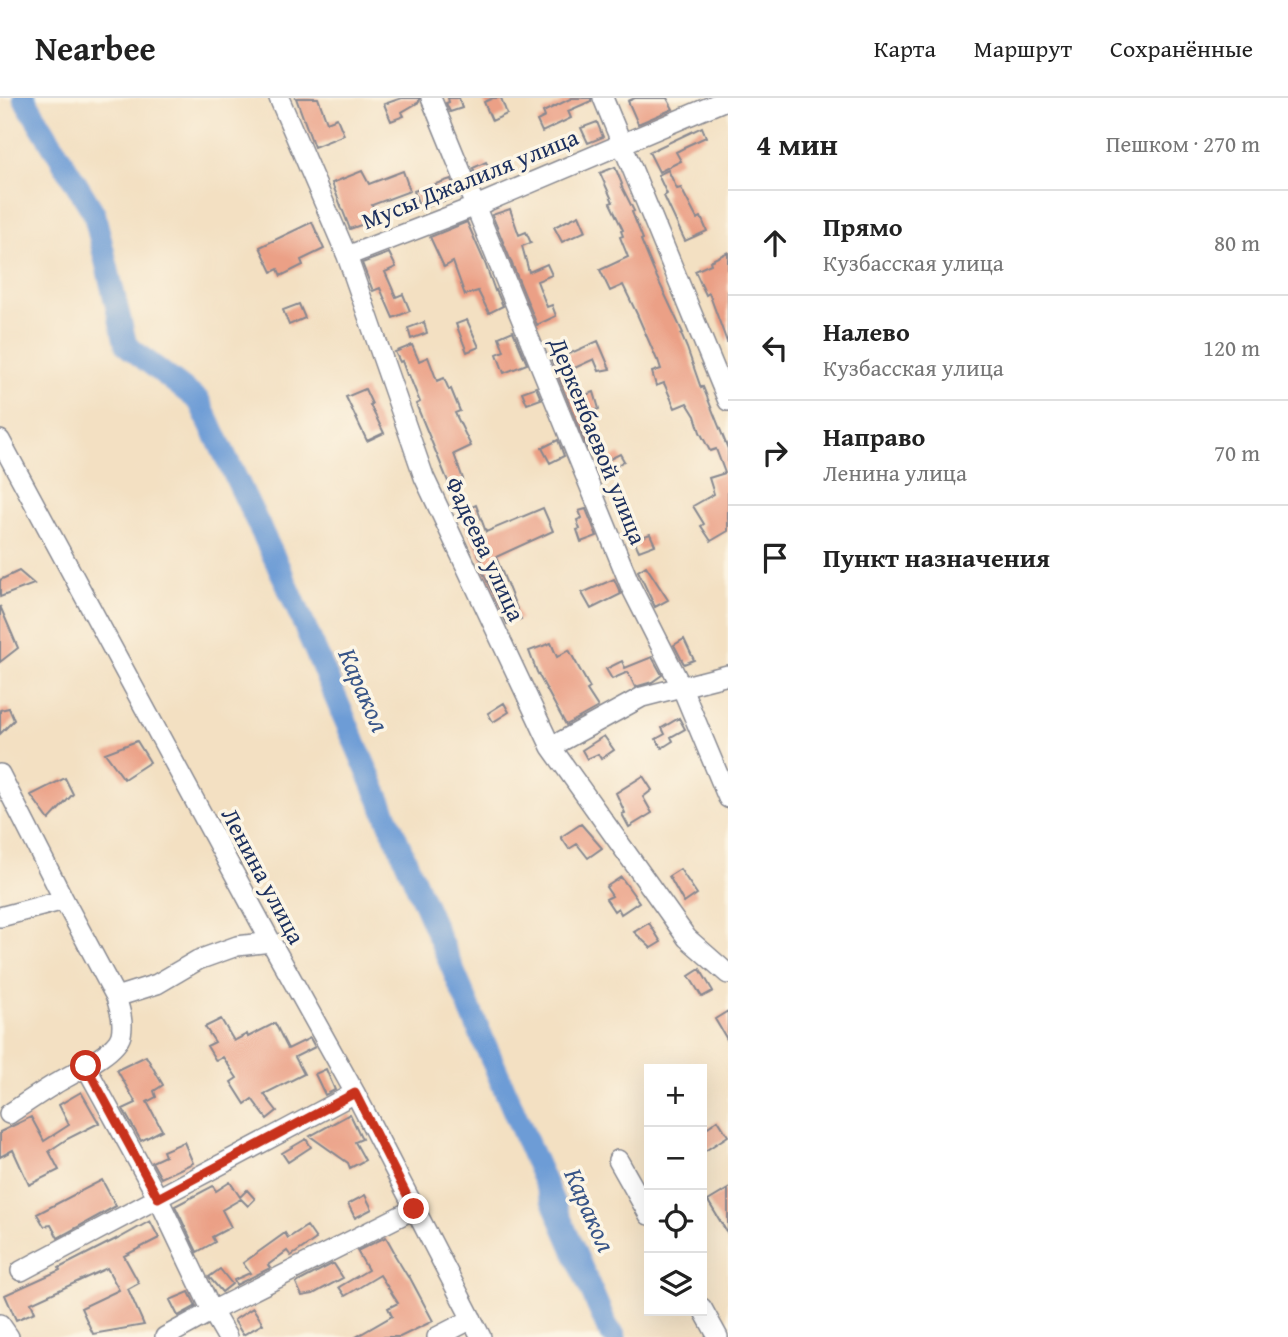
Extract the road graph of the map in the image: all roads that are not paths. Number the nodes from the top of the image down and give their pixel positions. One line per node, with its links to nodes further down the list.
1 (279, 98): 7 (street, Фадеева улица)
2 (431, 98): 6 (street, Деркенбаевой улица)
3 (603, 98): 5 (street)
4 (728, 99): 5 (street, Мусы Джалиля улица)
5 (621, 143): 6 (street, Мусы Джалиля улица); 8 (street)
6 (476, 206): 7 (street, Мусы Джалиля улица); 11 (street, Деркенбаевой улица)
7 (347, 256): 12 (street, Фадеева улица)
8 (728, 401)
9 (0, 441): 17 (street, Ленина улица)
10 (728, 675): 11 (street)
11 (682, 688): 12 (street); 14 (street, Деркенбаевой улица)
12 (551, 747): 18 (street, Фадеева улица)
13 (0, 774): 15 (street)
14 (728, 798)
15 (64, 900): 16 (street); 19 (street)
16 (0, 917)
17 (271, 942): 19 (street); 21 (street, Ленина улица)
18 (728, 974)
19 (117, 997): 20 (street)
20 (86, 1066): 22 (street); 24 (street)
21 (355, 1093): 24 (street); 26 (street, Ленина улица)
22 (9, 1114)
23 (618, 1160): 25 (street)
24 (158, 1198): 27 (street); 28 (street)
25 (644, 1206)
26 (414, 1209): 28 (street); 30 (street, Ленина улица)
27 (21, 1270)
28 (212, 1311): 33 (street); 34 (street)
29 (706, 1316): 37 (street)
30 (472, 1319): 35 (street); 36 (street, Ленина улица)
31 (0, 1324): 32 (street)
32 (9, 1337)
33 (164, 1337)
34 (227, 1337)
35 (437, 1337)
36 (481, 1337)
37 (718, 1337)

